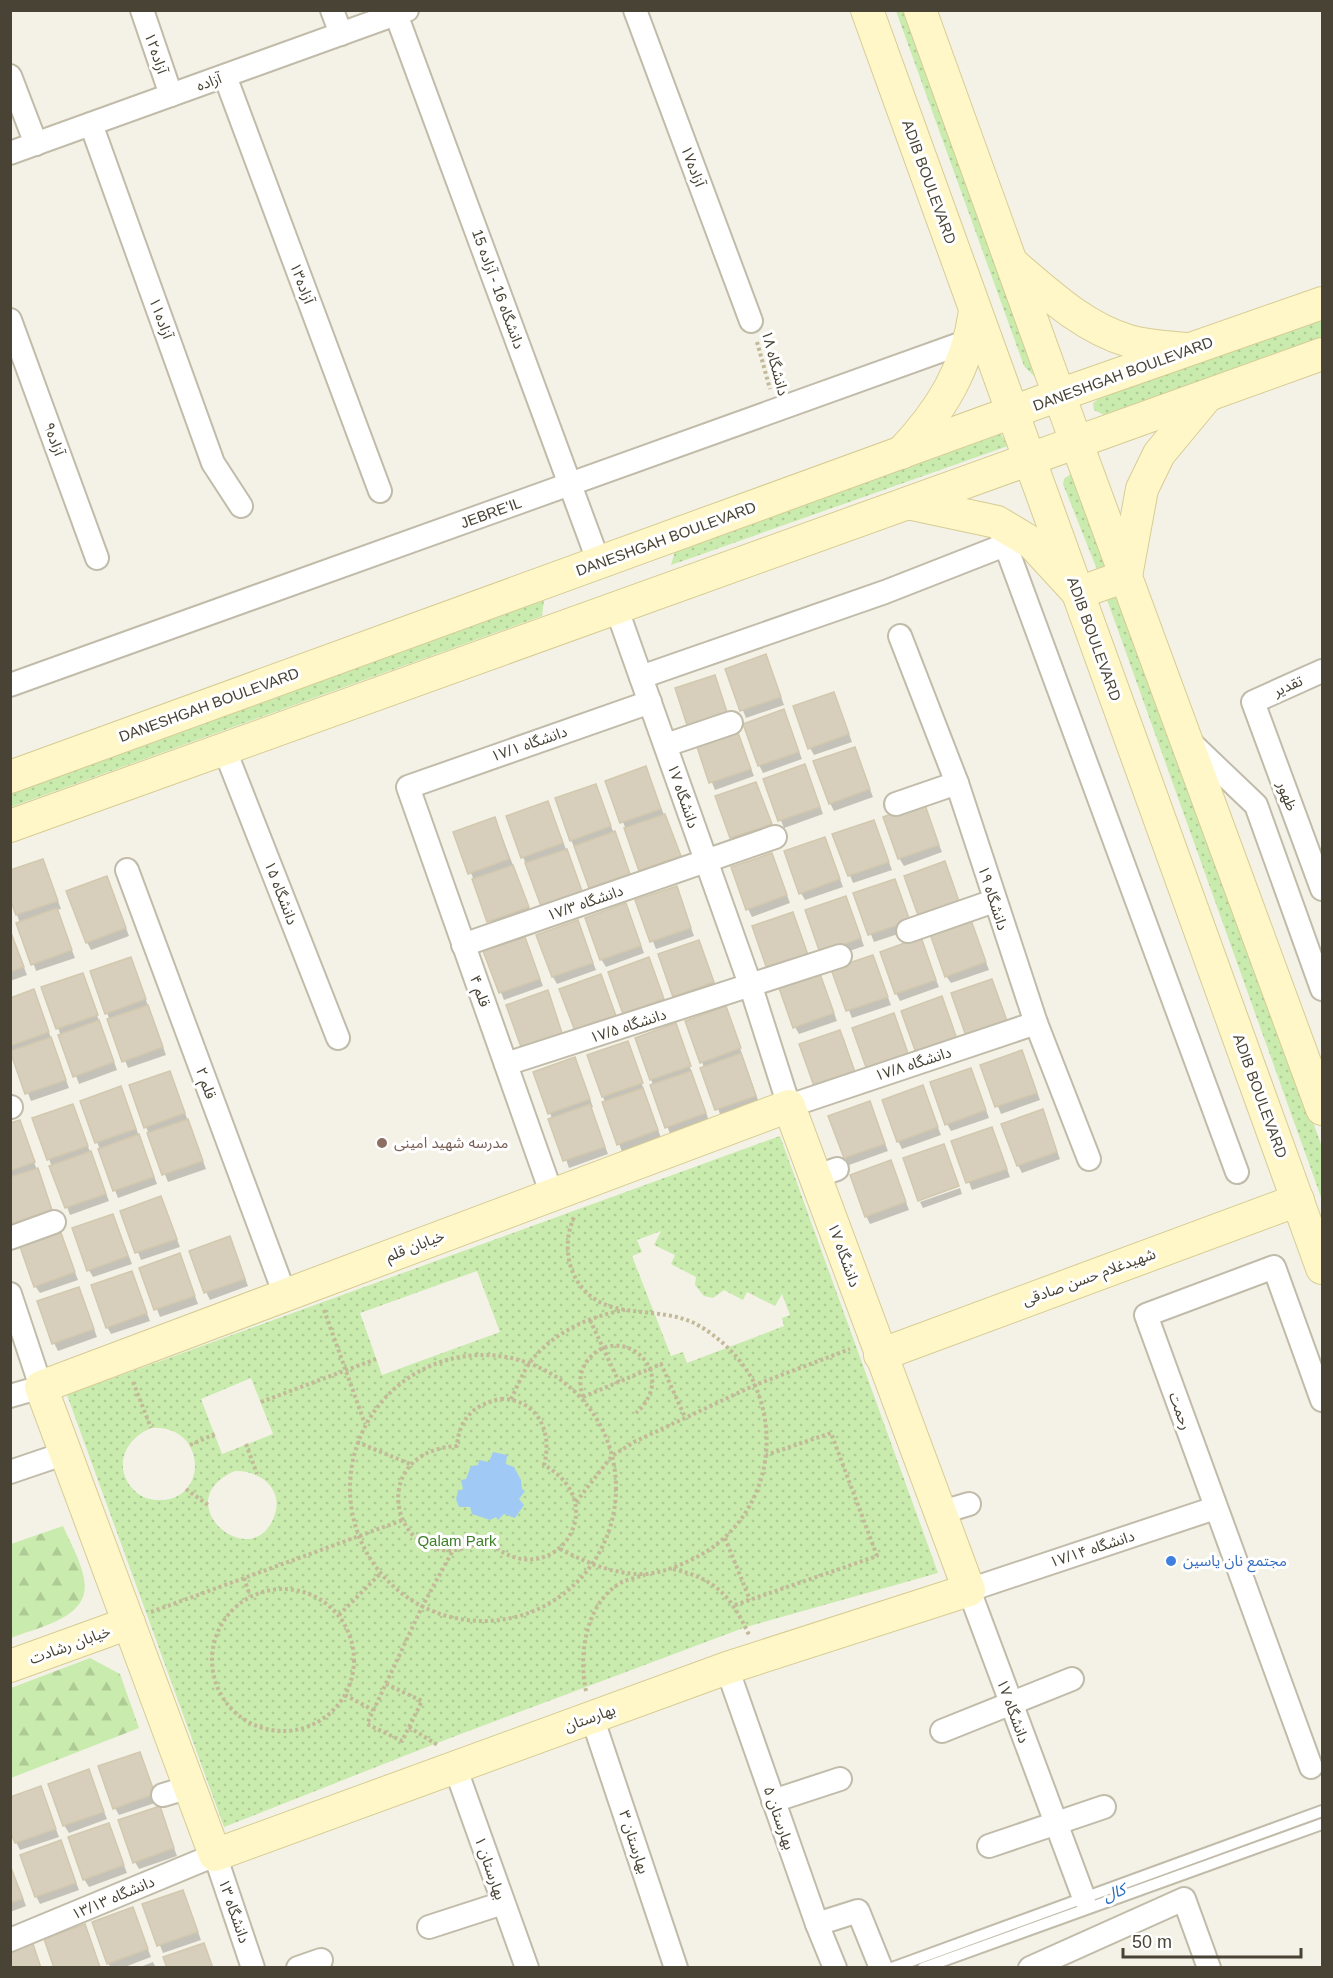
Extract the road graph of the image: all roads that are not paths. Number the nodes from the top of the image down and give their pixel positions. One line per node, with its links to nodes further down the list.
1 (142, 10): 10 (street, آزاده۱۲)
2 (332, 10): 7 (street)
3 (634, 10): 17 (street, آزاده۱۷)
4 (867, 10): 18 (main road, ADIB BOULEVARD)
5 (920, 10): 14 (main road)
6 (401, 12): 7 (street, آزاده); 27 (street, دانشگاه 16 - آزاده 15)
7 (341, 34): 9 (street, آزاده)
8 (10, 76): 12 (street)
9 (225, 76): 10 (street, آزاده); 28 (street, آزاده۱۳)
10 (171, 95): 11 (street, آزاده)
11 (91, 124): 12 (street, آزاده); 30 (street, آزاده۱۱)
12 (36, 144): 13 (street, آزاده)
13 (10, 153)
14 (1010, 262): 19 (main road); 21 (main road)
15 (1323, 303): 19 (main road, DANESHGAH BOULEVARD)
16 (10, 320): 32 (street, آزاده۹)
17 (751, 321)
18 (973, 325): 23 (main road, ADIB BOULEVARD); 25 (main road); 27 (street, JEBRE'IL)
19 (1188, 350): 21 (main road, DANESHGAH BOULEVARD)
20 (1323, 354): 22 (main road)
21 (1059, 395): 23 (main road, DANESHGAH BOULEVARD); 24 (main road)
22 (1208, 395): 24 (main road); 34 (main road)
23 (1011, 414): 25 (main road, DANESHGAH BOULEVARD); 26 (main road, ADIB BOULEVARD)
24 (1077, 442): 26 (main road); 34 (main road)
25 (899, 455): 33 (main road, DANESHGAH BOULEVARD)
26 (1029, 458): 29 (main road); 35 (main road, ADIB BOULEVARD)
27 (570, 484): 33 (street, دانشگاه 16 - آزاده 15); 40 (street, JEBRE'IL)
28 (380, 490)
29 (907, 502): 31 (main road); 36 (main road)
30 (241, 506)
31 (1001, 534): 35 (main road); 39 (street); 68 (street)
32 (97, 558)
33 (599, 563): 47 (main road, DANESHGAH BOULEVARD)
34 (1126, 576): 35 (main road); 44 (main road)
35 (1078, 593): 70 (main road, ADIB BOULEVARD)
36 (616, 607): 39 (street, دانشگاه ۱۷); 46 (main road)
37 (900, 636): 48 (street, دانشگاه ۱۹)
38 (1323, 670): 42 (street, تقدیر)
39 (641, 677): 41 (street, دانشگاه ۱۷)
40 (10, 685)
41 (650, 702): 45 (street, دانشگاه ۱۷); 49 (street, دانشگاه ۱۷/۱)
42 (1253, 702): 55 (street, ظهور)
43 (731, 723): 45 (street)
44 (1186, 739): 61 (street); 66 (main road)
45 (666, 745): 53 (street, دانشگاه ۱۷)
46 (224, 748): 51 (main road); 63 (street, دانشگاه ۱۵)
47 (10, 777)
48 (957, 783): 50 (street); 56 (street, دانشگاه ۱۹)
49 (408, 787): 58 (street, قلم ۴)
50 (896, 804)
51 (10, 826)
52 (775, 837): 53 (street, دانشگاه ۱۷/۳)
53 (706, 861): 58 (street, دانشگاه ۱۷/۳); 60 (street, دانشگاه ۱۷)
54 (128, 870): 75 (street, قلم ۲)
55 (1323, 889)
56 (994, 901): 57 (street); 62 (street, دانشگاه ۱۹)
57 (908, 931)
58 (463, 945): 64 (street, قلم ۴)
59 (840, 956): 60 (street, دانشگاه ۱۷/۵)
60 (751, 987): 64 (street, دانشگاه ۱۷/۵); 65 (street, دانشگاه ۱۷)
61 (1323, 989)
62 (1036, 1023): 65 (street, دانشگاه ۱۷/۸); 67 (street, دانشگاه ۱۹)
63 (338, 1038)
64 (506, 1064): 69 (street, قلم ۴)
65 (789, 1106): 69 (main road, خیابان قلم); 76 (main road, دانشگاه ۱۷)
66 (1323, 1109)
67 (1089, 1159)
68 (1237, 1172)
69 (564, 1190): 75 (main road, خیابان قلم)
70 (1298, 1200): 73 (main road, ADIB BOULEVARD); 76 (main road, شهیدغلام حسن صادقی)
71 (54, 1222): 72 (street)
72 (10, 1238)
73 (1323, 1268)
74 (10, 1294): 77 (street)
75 (285, 1295): 77 (main road, خیابان قلم)
76 (878, 1347): 84 (main road, دانشگاه ۱۷)
77 (41, 1387): 78 (street); 80 (main road)
78 (10, 1396)
79 (1323, 1400): 83 (street, رحمت)
80 (66, 1453): 81 (street); 86 (main road)
81 (10, 1472)
82 (969, 1504): 84 (street)
83 (1215, 1508): 85 (street, دانشگاه ۱۷/۱۴); 94 (street, رحمت)
84 (939, 1513): 85 (main road, دانشگاه ۱۷)
85 (969, 1590): 88 (main road, بهارستان); 90 (street, دانشگاه ۱۷)
86 (129, 1623): 87 (main road, خیابان رشادت); 102 (main road)
87 (10, 1666)
88 (727, 1668): 91 (main road, بهارستان); 96 (street, بهارستان ۵)
89 (1072, 1679): 90 (street)
90 (1010, 1704): 92 (street); 99 (street, دانشگاه ۱۷)
91 (592, 1717): 93 (main road, بهارستان); 113 (street, بهارستان ۳)
92 (942, 1731)
93 (455, 1767): 102 (main road, بهارستان); 104 (street, بهارستان ۱)
94 (1311, 1767)
95 (840, 1779): 96 (street)
96 (774, 1801): 105 (street, بهارستان ۵)
97 (1104, 1807): 99 (street)
98 (1323, 1811): 103 (lane)
99 (1054, 1823): 101 (street); 103 (street, دانشگاه ۱۷)
100 (1323, 1824): 117 (lane)
101 (989, 1846)
102 (215, 1855): 107 (street, دانشگاه ۱۳/۱۳); 110 (street, دانشگاه ۱۳)
103 (1084, 1898): 116 (lane)
104 (503, 1903): 106 (street); 112 (street, بهارستان ۱)
105 (817, 1924): 114 (street, بهارستان ۵); 115 (street)
106 (429, 1927)
107 (10, 1940)
108 (321, 1960): 111 (street)
109 (1030, 1967): 118 (street)
110 (252, 1968)
111 (298, 1968)
112 (527, 1968)
113 (676, 1968)
114 (835, 1968)
115 (881, 1968)
116 (892, 1968)
117 (923, 1968)
118 (1209, 1968)

